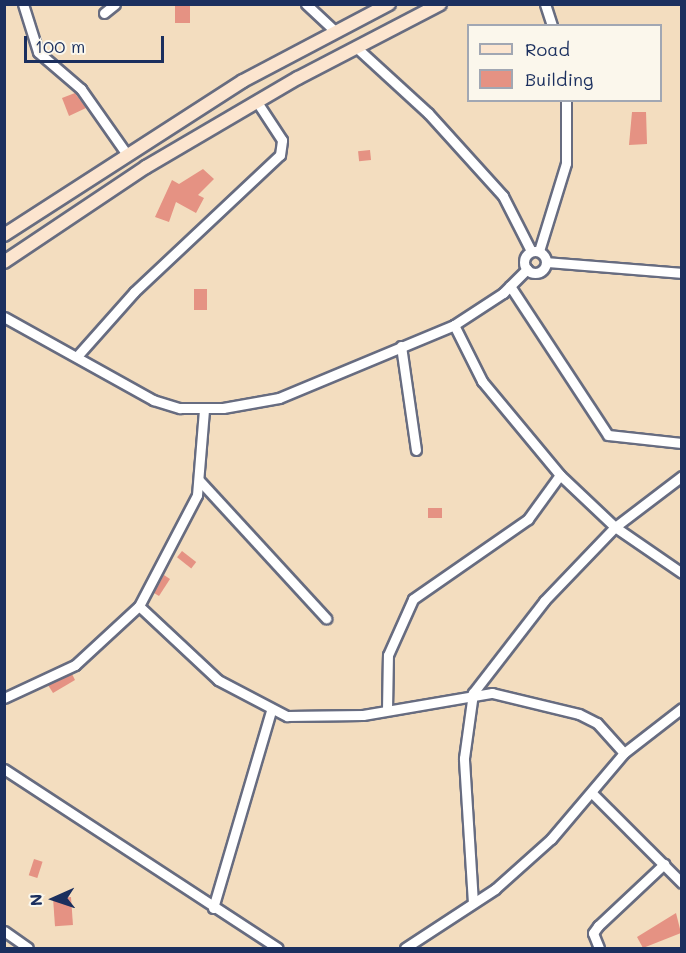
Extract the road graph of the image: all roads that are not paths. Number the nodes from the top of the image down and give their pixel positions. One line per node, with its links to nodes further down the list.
1 (23, 4): 13 (street)
2 (115, 4): 7 (street)
3 (306, 4): 9 (street)
4 (389, 4): 9 (main road)
5 (440, 4): 10 (main road)
6 (544, 4): 8 (street)
7 (104, 13)
8 (551, 24)
9 (336, 32): 13 (main road)
10 (357, 48): 11 (main road); 15 (street)
11 (256, 102): 16 (main road); 24 (street)
12 (566, 102): 15 (street)
13 (126, 153): 14 (main road)
14 (4, 235)
15 (535, 251): 17 (street); 18 (street)
16 (4, 262)
17 (546, 262): 18 (street); 19 (street)
18 (527, 269): 20 (street)
19 (681, 273)
20 (510, 286): 22 (street); 26 (street)
21 (4, 317): 24 (street)
22 (454, 325): 23 (street); 28 (street)
23 (401, 346): 25 (street); 27 (street)
24 (79, 354): 25 (street)
25 (204, 409): 30 (street)
26 (681, 443)
27 (416, 450)
28 (560, 475): 31 (street); 38 (street)
29 (681, 476): 31 (street)
30 (200, 480): 33 (street); 34 (street)
31 (615, 527): 32 (street); 35 (street)
32 (681, 573)
33 (139, 606): 36 (street); 39 (street)
34 (326, 618)
35 (473, 693): 38 (street); 40 (street); 45 (street)
36 (4, 698)
37 (681, 708): 40 (street)
38 (387, 710): 39 (street)
39 (272, 711): 46 (street)
40 (624, 753): 42 (street)
41 (4, 769): 46 (street)
42 (592, 793): 43 (street); 45 (street)
43 (664, 864): 44 (street); 51 (street)
44 (681, 883)
45 (473, 903): 50 (street)
46 (213, 908): 49 (street)
47 (4, 931): 48 (street)
48 (28, 948)
49 (278, 948)
50 (405, 948)
51 (599, 948)

